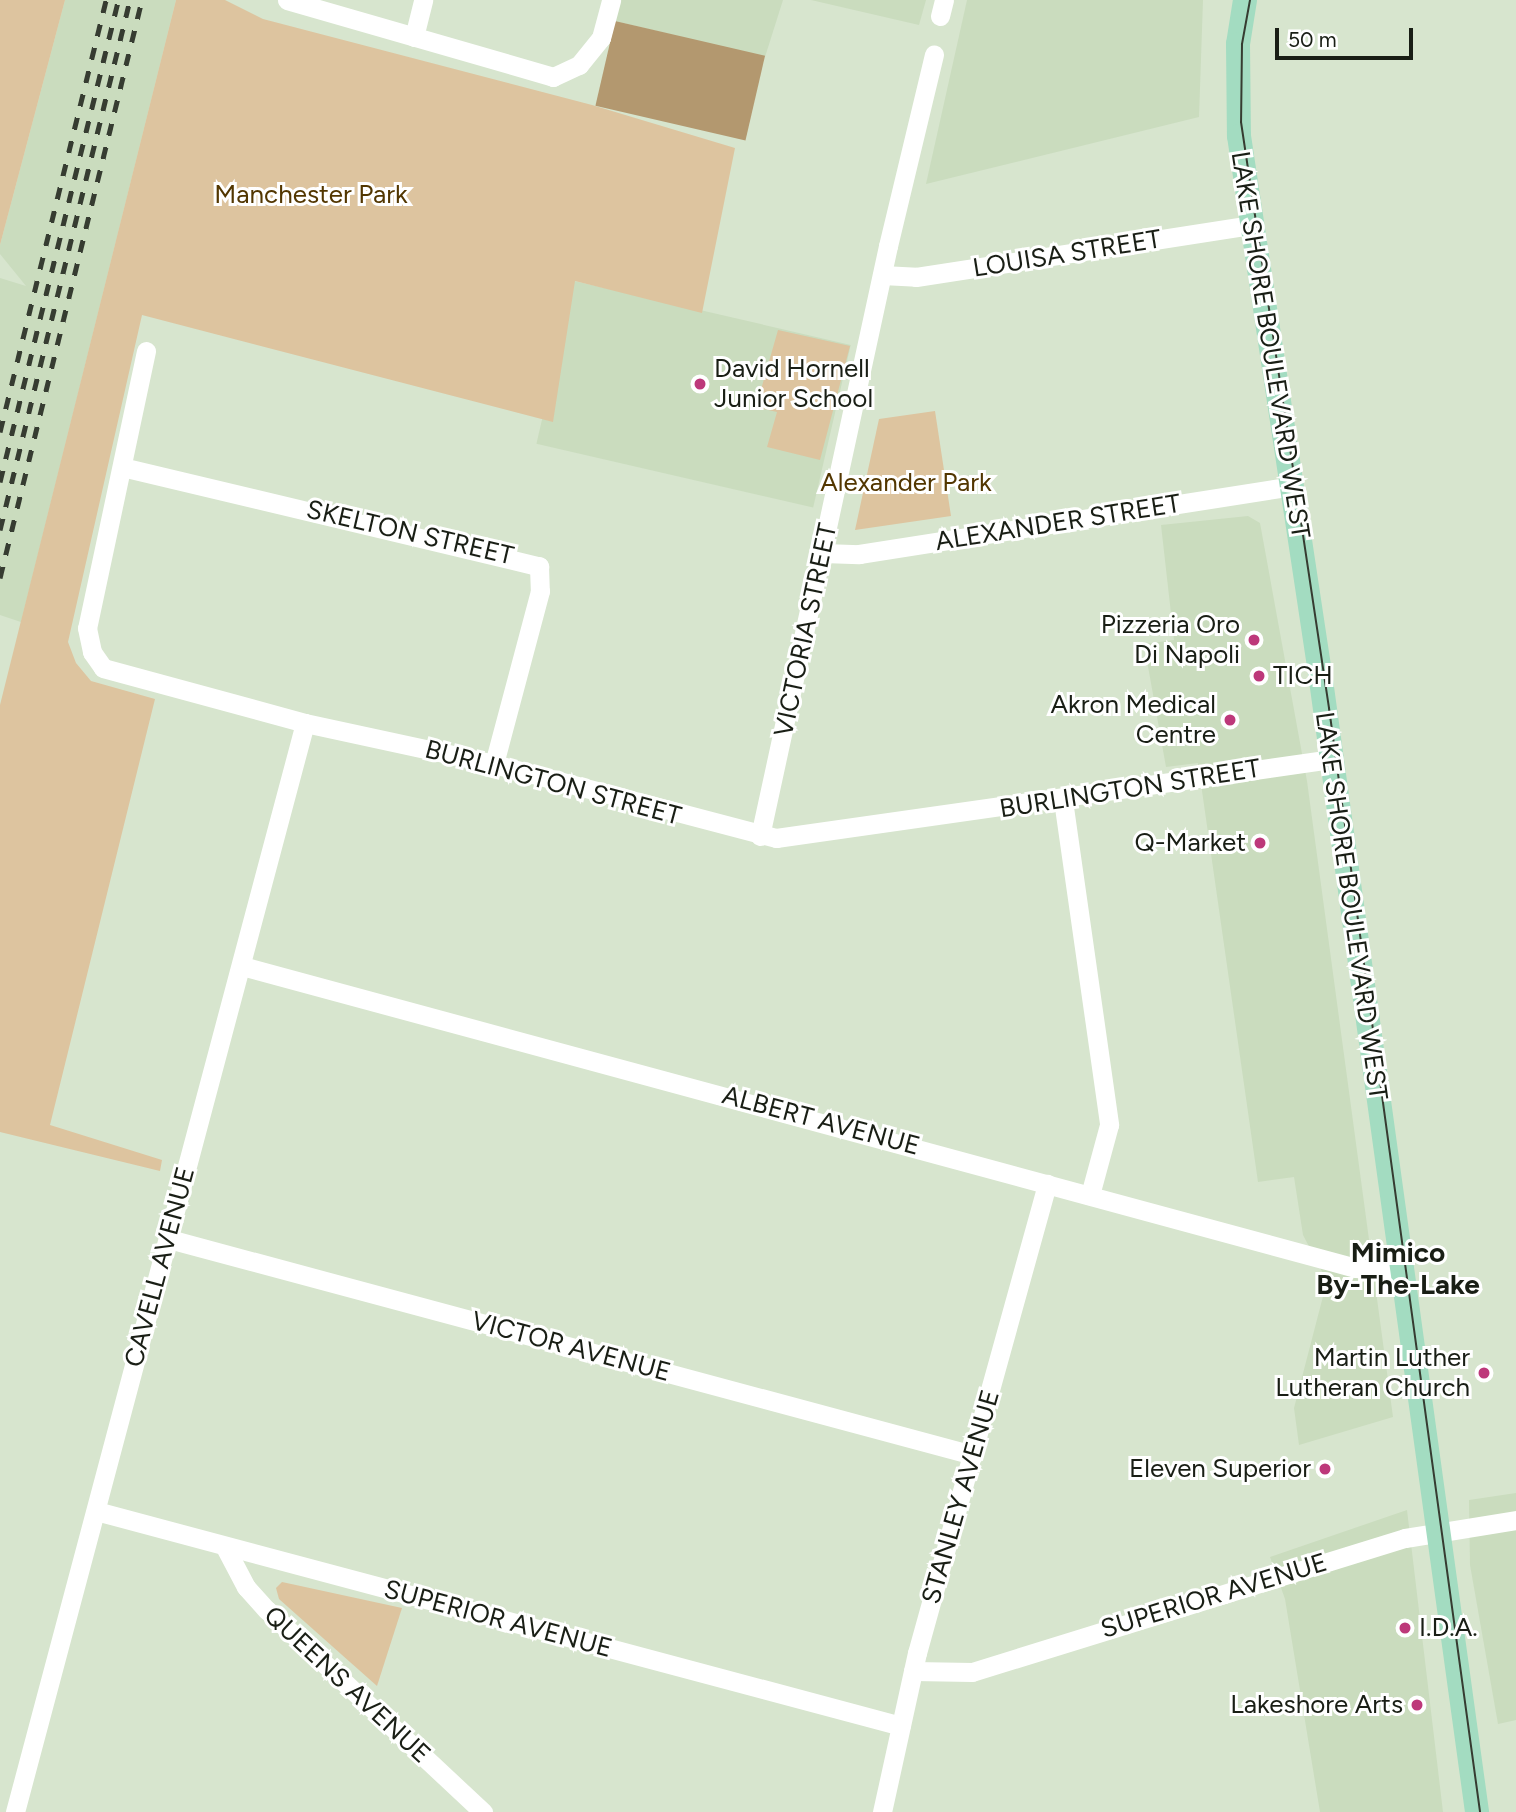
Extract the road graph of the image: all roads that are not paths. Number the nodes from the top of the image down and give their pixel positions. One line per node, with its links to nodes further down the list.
1 (287, 0): 5 (street)
2 (424, 0): 5 (street)
3 (611, 0): 5 (street)
4 (1245, 0): 7 (main road, LAKE SHORE BOULEVARD WEST)
5 (414, 37)
6 (934, 54): 8 (street, VICTORIA STREET)
7 (1252, 226): 8 (street, LOUISA STREET); 11 (main road, LAKE SHORE BOULEVARD WEST)
8 (882, 275): 12 (street, VICTORIA STREET)
9 (146, 351): 10 (street, BURLINGTON STREET)
10 (122, 467): 13 (street, BURLINGTON STREET); 15 (street, SKELTON STREET)
11 (1292, 486): 12 (street, ALEXANDER STREET); 14 (main road, LAKE SHORE BOULEVARD WEST)
12 (823, 553): 17 (street, VICTORIA STREET)
13 (305, 723): 15 (street, BURLINGTON STREET); 18 (street, CAVELL AVENUE)
14 (1332, 759): 16 (street, BURLINGTON STREET); 22 (main road, LAKE SHORE BOULEVARD WEST)
15 (495, 764): 17 (street, BURLINGTON STREET)
16 (1063, 800): 17 (street, BURLINGTON STREET); 20 (street)
17 (760, 836)
18 (242, 966): 19 (street, ALBERT AVENUE); 21 (street, CAVELL AVENUE)
19 (1047, 1184): 20 (street, ALBERT AVENUE); 23 (street, STANLEY AVENUE)
20 (1090, 1195): 22 (street, ALBERT AVENUE)
21 (169, 1239): 23 (street, VICTOR AVENUE); 24 (street, CAVELL AVENUE)
22 (1402, 1272): 26 (main road, LAKE SHORE BOULEVARD WEST)
23 (973, 1455): 28 (street, STANLEY AVENUE)
24 (96, 1511): 27 (street, SUPERIOR AVENUE); 30 (street, CAVELL AVENUE)
25 (1516, 1520): 26 (street, SUPERIOR AVENUE)
26 (1438, 1532): 28 (street, SUPERIOR AVENUE); 33 (main road, LAKE SHORE BOULEVARD WEST)
27 (225, 1547): 29 (street, SUPERIOR AVENUE); 31 (street, QUEENS AVENUE)
28 (913, 1671): 29 (street, STANLEY AVENUE)
29 (901, 1726): 32 (street, STANLEY AVENUE)
30 (15, 1812)
31 (483, 1812)
32 (882, 1812)
33 (1477, 1812)

